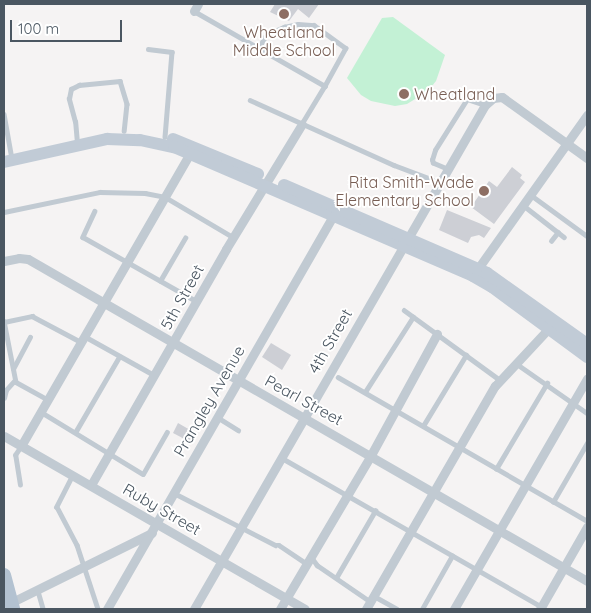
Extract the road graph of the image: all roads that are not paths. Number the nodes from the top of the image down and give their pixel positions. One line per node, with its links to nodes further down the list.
1 (196, 7): 2 (lane)
2 (258, 48): 4 (lane); 4 (lane)
3 (148, 49): 11 (lane)
4 (325, 86): 9 (lane)
5 (250, 100): 9 (lane)
6 (486, 105): 13 (street); 17 (street, 4th Street); 17 (lane)
7 (4, 114): 15 (lane)
8 (587, 115): 13 (street)
9 (302, 124): 18 (street, 5th Street); 19 (lane)
10 (124, 131): 11 (main road); 12 (main road); 12 (lane)
11 (165, 137): 14 (main road)
12 (77, 141): 14 (main road); 15 (main road)
13 (566, 143): 16 (street); 20 (street)
14 (192, 150): 18 (main road); 21 (street)
15 (8, 157)
16 (587, 158)
17 (447, 169): 19 (street, 4th Street)
18 (266, 182): 25 (main road); 28 (street, 5th Street)
19 (439, 182): 32 (street, 4th Street)
20 (530, 194): 22 (street); 27 (lane)
21 (165, 197): 24 (lane); 28 (lane); 34 (street)
22 (522, 204): 26 (lane); 35 (street)
23 (95, 211): 34 (lane)
24 (4, 212)
25 (336, 212): 32 (main road); 57 (street, Prangley Avenue)
26 (558, 232): 29 (lane); 31 (lane)
27 (587, 236)
28 (233, 237): 37 (street, 5th Street)
29 (564, 237)
30 (185, 238): 36 (lane)
31 (551, 241)
32 (405, 242): 35 (main road); 68 (street, 4th Street)
33 (4, 262): 38 (street, Pearl Street)
34 (128, 262): 36 (lane); 38 (street)
35 (476, 272): 42 (main road)
36 (160, 281): 37 (lane)
37 (197, 301): 46 (street, 5th Street)
38 (106, 302): 45 (street); 46 (street, Pearl Street)
39 (404, 310): 40 (lane)
40 (413, 317): 43 (lane); 60 (lane)
41 (4, 321): 45 (lane); 52 (lane)
42 (552, 325): 47 (main road); 49 (main road); 51 (street)
43 (437, 334): 48 (lane); 64 (street)
44 (30, 337): 52 (lane)
45 (84, 340): 50 (lane); 62 (street)
46 (174, 343): 53 (street, 5th Street); 57 (street, Pearl Street)
47 (587, 344)
48 (466, 355): 58 (lane); 69 (lane)
49 (587, 356)
50 (119, 357): 53 (lane); 71 (lane)
51 (516, 363): 58 (street); 59 (lane)
52 (13, 369): 56 (lane)
53 (155, 376): 77 (street, 5th Street)
54 (338, 377): 60 (lane)
55 (587, 379): 63 (street)
56 (15, 380): 61 (lane); 62 (lane)
57 (238, 380): 67 (street, Prangley Avenue); 68 (street, Pearl Street)
58 (500, 380): 76 (street)
59 (547, 383): 63 (lane); 80 (lane)
60 (365, 392): 64 (lane)
61 (4, 398)
62 (48, 400): 65 (street)
63 (573, 402): 66 (lane); 84 (street)
64 (395, 409): 69 (lane); 78 (street)
65 (41, 412): 71 (lane); 75 (street)
66 (587, 413)
67 (217, 417): 70 (lane); 86 (street, Prangley Avenue)
68 (304, 418): 78 (street, Pearl Street); 79 (street, 4th Street)
69 (423, 426): 76 (lane)
70 (238, 430)
71 (76, 431): 77 (lane)
72 (167, 432): 77 (lane)
73 (4, 436): 75 (street, Ruby Street)
74 (587, 443): 88 (lane)
75 (21, 446): 81 (street, Ruby Street); 82 (lane)
76 (460, 447): 80 (lane); 85 (street)
77 (109, 454): 83 (street, 5th Street)
78 (371, 455): 85 (street, Pearl Street); 87 (street)
79 (282, 457): 87 (lane); 92 (street, 4th Street)
80 (496, 469): 84 (lane)
81 (73, 475): 83 (street, Ruby Street); 101 (lane)
82 (20, 485)
83 (91, 486): 91 (street, Ruby Street)
84 (525, 486): 88 (lane); 94 (street)
85 (434, 492): 94 (street, Pearl Street); 95 (street)
86 (174, 493): 91 (street, Prangley Avenue); 92 (lane)
87 (348, 495): 89 (lane); 97 (street)
88 (553, 502): 90 (lane)
89 (375, 511): 95 (lane); 105 (lane)
90 (587, 521)
91 (158, 524): 96 (street, Prangley Avenue); 99 (street, Ruby Street)
92 (241, 527): 99 (street, 4th Street); 100 (lane)
93 (587, 527): 102 (street)
94 (500, 530): 102 (street, Pearl Street); 103 (street)
95 (411, 532): 98 (lane); 109 (street)
96 (152, 533): 101 (street); 114 (street, Prangley Avenue)
97 (312, 555): 100 (street); 105 (lane)
98 (452, 556): 103 (lane); 119 (lane)
99 (221, 561): 108 (street, Ruby Street); 115 (street, 4th Street)
100 (306, 563): 108 (street)
101 (84, 567): 107 (street); 113 (lane)
102 (564, 567): 106 (street, Pearl Street); 111 (street)
103 (477, 569): 111 (lane); 120 (street)
104 (4, 575): 110 (main road)
105 (336, 578): 109 (lane)
106 (587, 580)
107 (38, 591): 110 (street); 112 (lane)
108 (286, 598): 116 (street); 117 (street, Ruby Street)
109 (370, 602): 118 (lane)
110 (9, 606)
111 (542, 608)
112 (43, 609)
113 (98, 609)
114 (107, 609)
115 (194, 609)
116 (280, 609)
117 (305, 609)
118 (397, 609)
119 (422, 609)
120 (454, 609)

